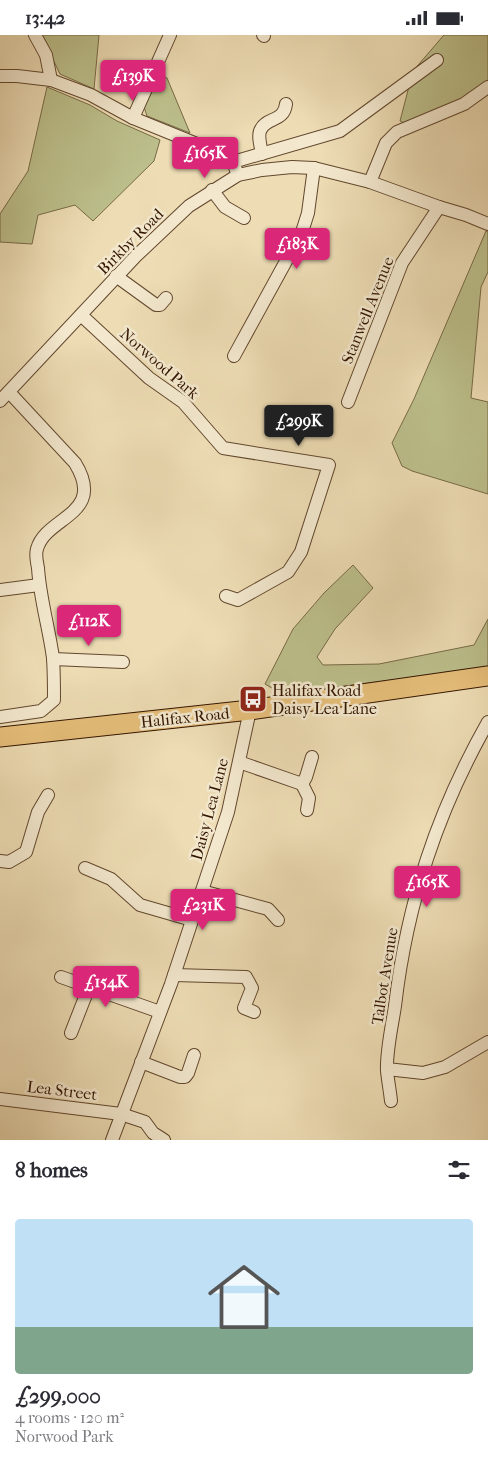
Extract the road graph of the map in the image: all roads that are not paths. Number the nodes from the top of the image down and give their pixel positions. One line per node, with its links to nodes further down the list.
1 (35, 35): 5 (street)
2 (170, 35): 8 (street)
3 (437, 60): 9 (street)
4 (0, 76): 5 (street)
5 (51, 81): 8 (street)
6 (488, 87): 13 (street)
7 (286, 104): 9 (street)
8 (133, 118): 10 (street)
9 (262, 154): 10 (street)
10 (233, 162): 12 (street)
11 (314, 168): 12 (street, Birkby Road); 13 (street, Birkby Road); 21 (street)
12 (238, 175): 14 (street, Birkby Road)
13 (370, 182): 15 (street, Birkby Road)
14 (212, 190): 16 (street); 18 (street, Birkby Road)
15 (439, 207): 17 (street, Birkby Road); 23 (street, Stanwell Avenue)
16 (244, 218)
17 (488, 224)
18 (116, 276): 19 (street); 20 (street, Birkby Road)
19 (166, 297)
20 (81, 315): 22 (street, Birkby Road); 26 (street, Norwood Park)
21 (234, 356)
22 (4, 397): 24 (street)
23 (348, 402)
24 (39, 585): 25 (street); 27 (street)
25 (0, 590)
26 (226, 596)
27 (53, 659): 28 (street); 31 (street)
28 (123, 662)
29 (488, 676): 30 (highway, Halifax Road)
30 (250, 710): 33 (highway, Halifax Road); 35 (street, Daisy Lea Lane)
31 (0, 717)
32 (488, 722): 53 (street, Talbot Avenue)
33 (0, 737)
34 (312, 757): 36 (street)
35 (239, 762): 36 (street); 41 (street, Daisy Lea Lane)
36 (302, 784): 38 (street)
37 (48, 795): 39 (street)
38 (308, 809)
39 (0, 861)
40 (85, 868): 42 (street)
41 (202, 891): 42 (street, Daisy Lea Lane); 43 (street)
42 (192, 920): 44 (street, Daisy Lea Lane)
43 (278, 920)
44 (174, 975): 47 (street, Daisy Lea Lane); 48 (street)
45 (61, 977): 46 (street)
46 (88, 987): 47 (street); 49 (street)
47 (160, 1012): 52 (street, Daisy Lea Lane)
48 (254, 1012)
49 (71, 1033)
50 (488, 1041): 53 (street)
51 (194, 1055): 52 (street)
52 (141, 1062): 56 (street, Daisy Lea Lane)
53 (387, 1069): 55 (street, Talbot Avenue)
54 (0, 1099): 56 (street, Lea Street)
55 (391, 1101)
56 (121, 1114): 57 (street, Daisy Lea Lane); 58 (street, Lea Street)
57 (112, 1140)
58 (164, 1140)

